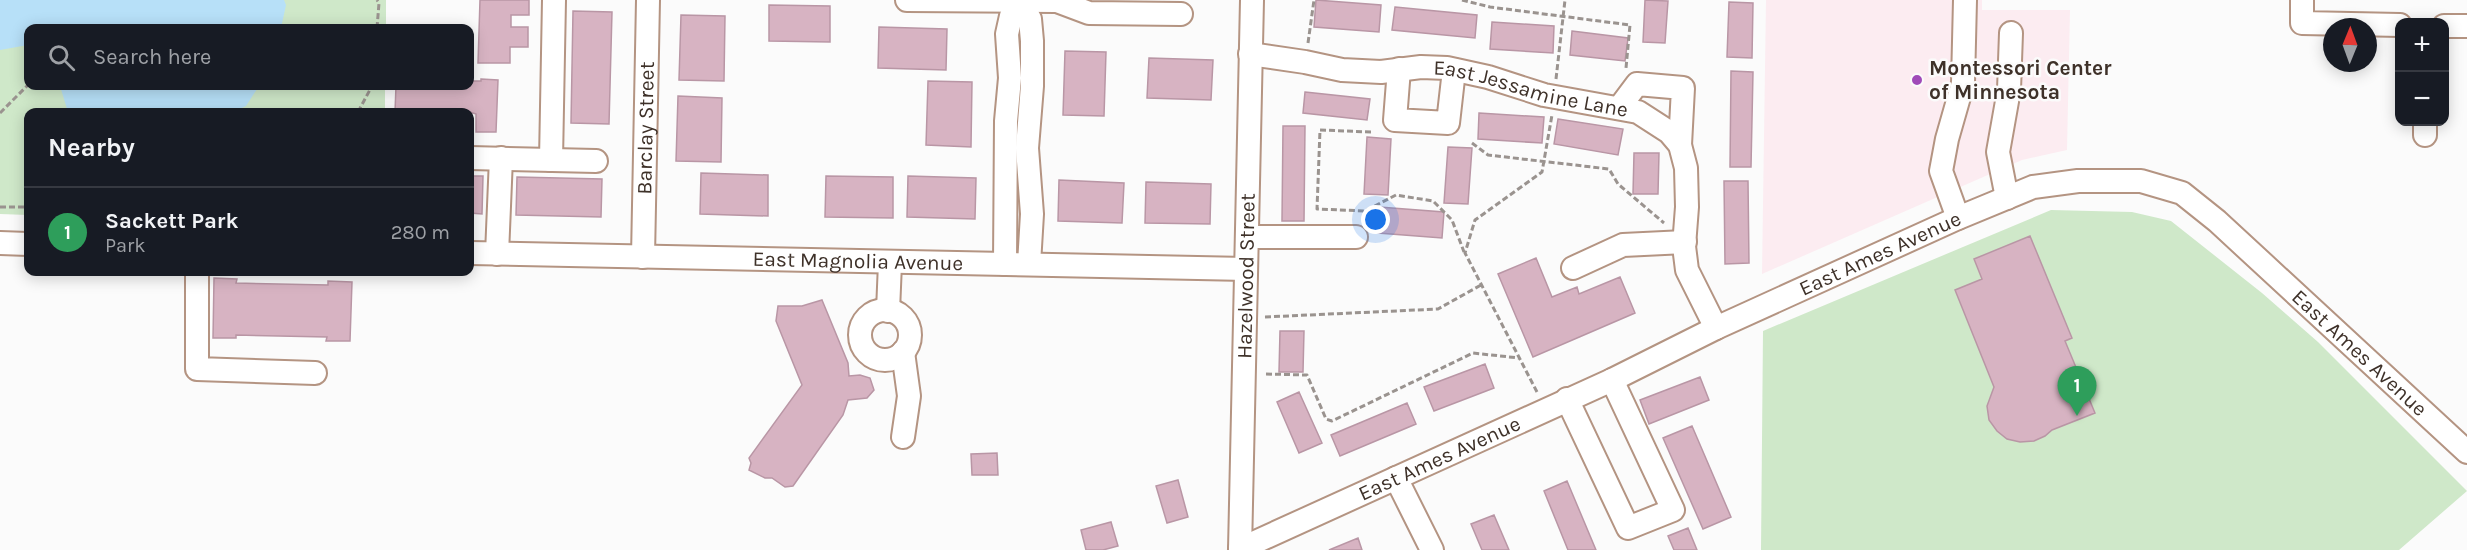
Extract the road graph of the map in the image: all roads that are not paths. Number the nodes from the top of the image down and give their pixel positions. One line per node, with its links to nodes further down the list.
1 (554, 0): 20 (street)
2 (648, 0): 31 (street, Barclay Street)
3 (907, 0): 7 (street)
4 (1252, 0): 13 (street, Hazelwood Street)
5 (1965, 0): 23 (street)
6 (2302, 0): 9 (street)
7 (1020, 1): 8 (street); 33 (street); 34 (street)
8 (1181, 14)
9 (2395, 25)
10 (2449, 26): 11 (street)
11 (2467, 26)
12 (2011, 33): 22 (street)
13 (1250, 54): 14 (street, East Jessamine Lane); 25 (street, Hazelwood Street)
14 (1399, 69): 15 (street, East Jessamine Lane); 15 (street)
15 (1454, 69): 16 (street, East Jessamine Lane)
16 (1625, 101): 17 (street, East Jessamine Lane); 17 (street)
17 (1680, 144): 24 (street)
18 (474, 158): 19 (street)
19 (501, 158): 20 (street); 30 (street)
20 (551, 160): 21 (street)
21 (596, 161)
22 (2007, 198): 23 (street, East Ames Avenue); 45 (street, East Ames Avenue)
23 (1958, 218): 39 (street, East Ames Avenue)
24 (1685, 236): 35 (street); 39 (street)
25 (1247, 237): 26 (street); 36 (street, Hazelwood Street)
26 (1356, 237)
27 (0, 243): 28 (street)
28 (24, 244)
29 (474, 253): 30 (street, East Magnolia Avenue)
30 (497, 254): 31 (street, East Magnolia Avenue)
31 (643, 256): 32 (street, East Magnolia Avenue)
32 (890, 263): 33 (street, East Magnolia Avenue); 38 (street)
33 (1005, 264): 34 (street, East Magnolia Avenue)
34 (1029, 264): 36 (street, East Magnolia Avenue)
35 (1573, 268)
36 (1246, 269): 47 (street, Hazelwood Street)
37 (197, 276): 41 (street)
38 (888, 311): 40 (street); 40 (street)
39 (1716, 328): 42 (street, East Ames Avenue)
40 (903, 352): 44 (street)
41 (315, 373)
42 (1612, 380): 43 (street, East Ames Avenue); 43 (street)
43 (1567, 399): 46 (street, East Ames Avenue)
44 (903, 437)
45 (2467, 452)
46 (1396, 478): 47 (street, East Ames Avenue); 48 (street)
47 (1240, 549)
48 (1432, 550)

